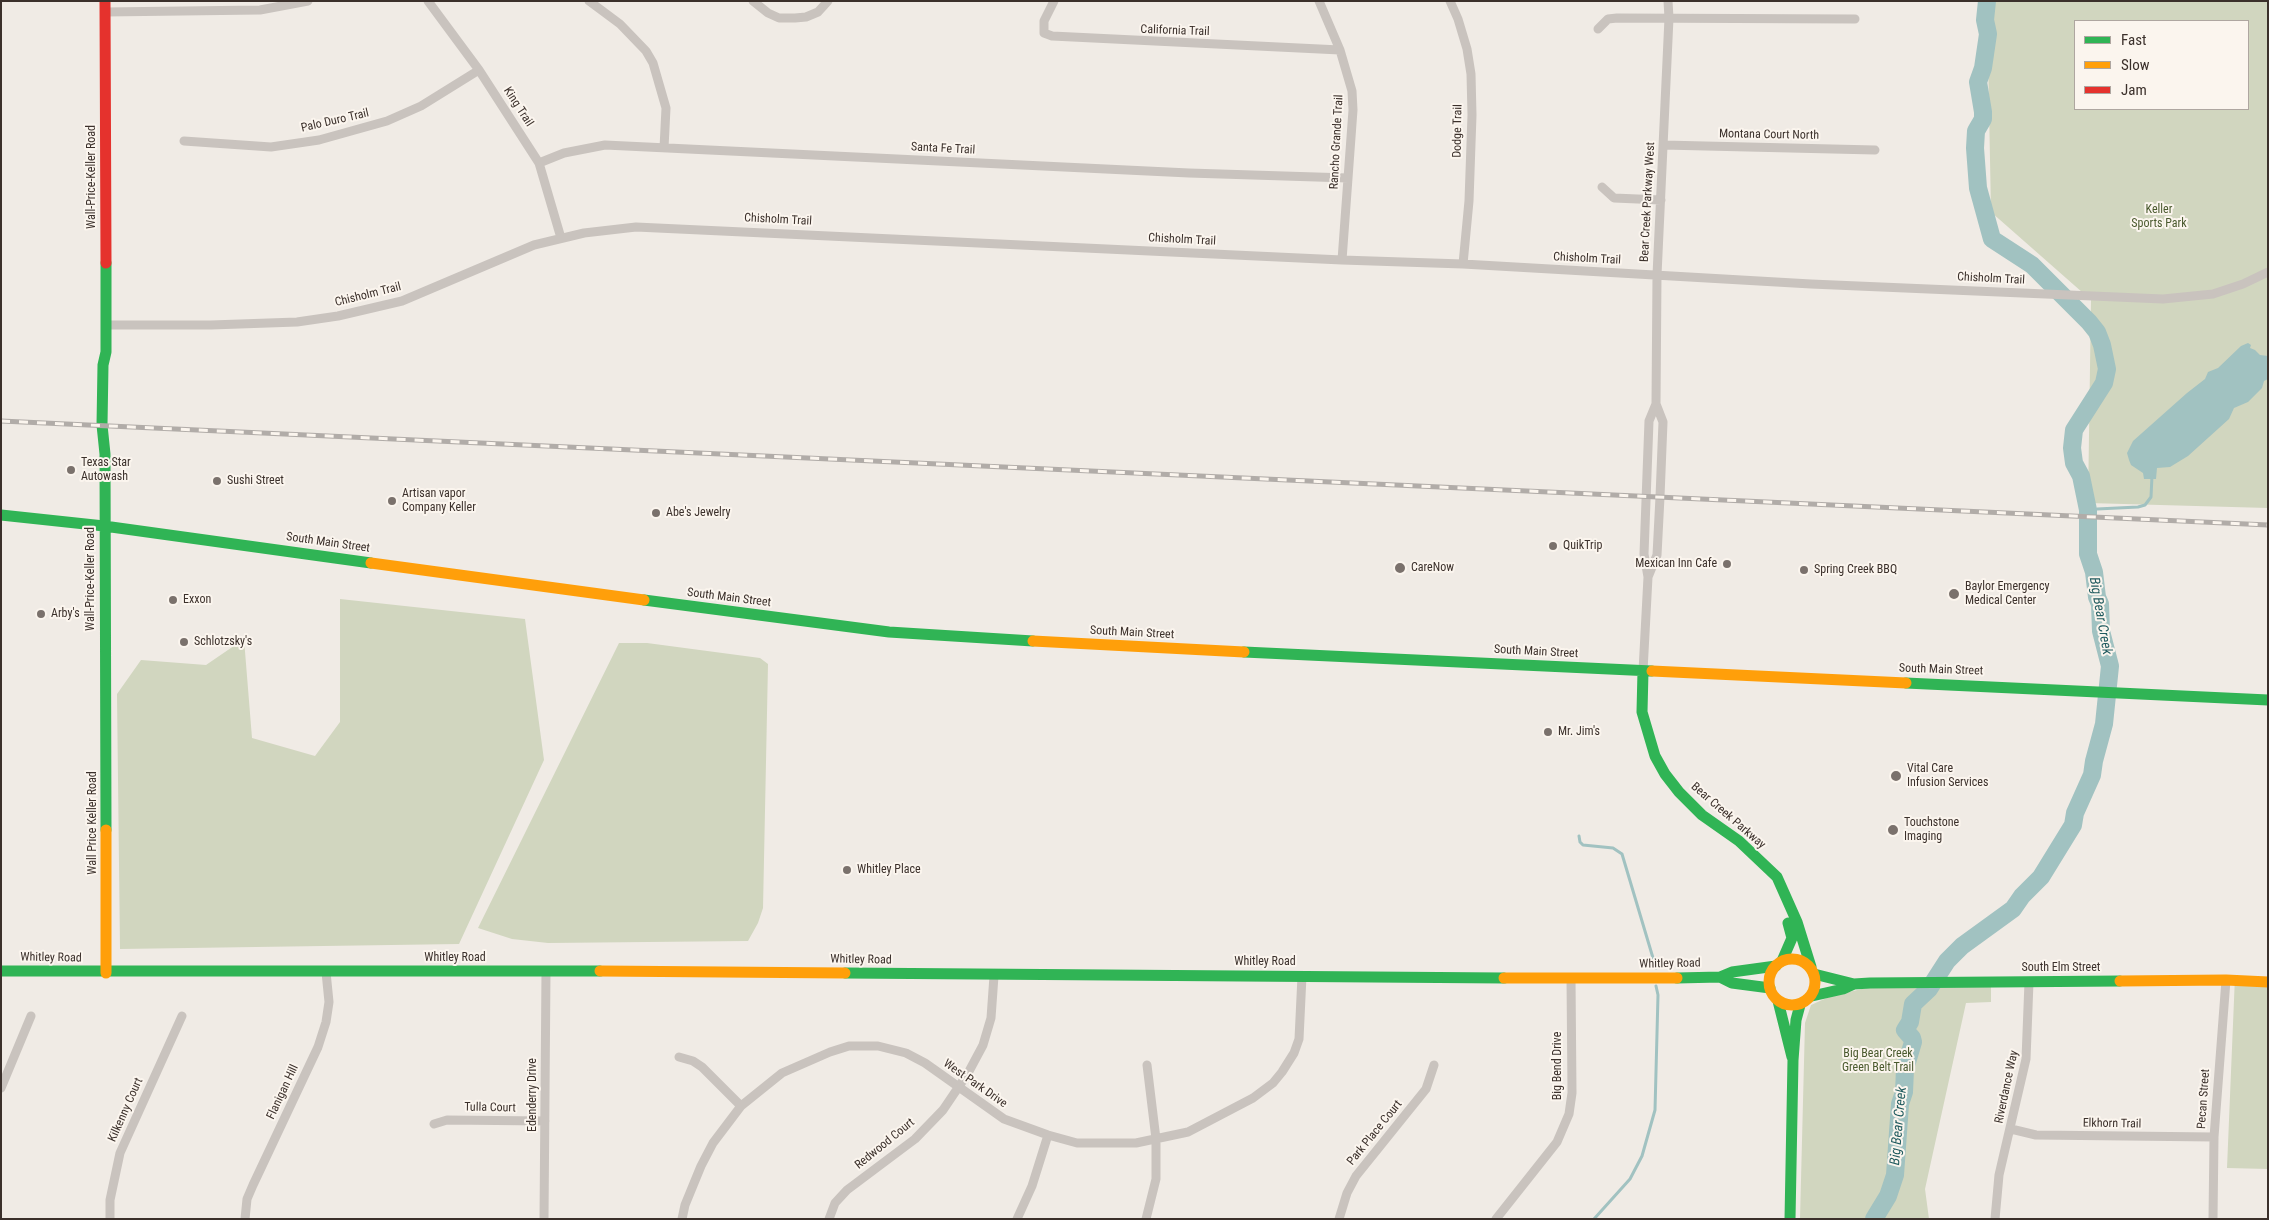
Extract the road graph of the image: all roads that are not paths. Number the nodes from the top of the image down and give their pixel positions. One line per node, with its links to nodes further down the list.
1 (308, 1): 10 (street)
2 (428, 1): 15 (street, King Trail)
3 (589, 1): 18 (street)
4 (753, 1): 5 (street)
5 (828, 1)
6 (1054, 1): 14 (street, California Trail)
7 (1319, 1): 14 (street, Rancho Grande Trail)
8 (1450, 1): 26 (street, Dodge Trail)
9 (1668, 1): 11 (street, Bear Creek Parkway West)
10 (105, 7): 29 (street, Wall-Price-Keller Road)
11 (1669, 18): 12 (street); 13 (street); 17 (street, Bear Creek Parkway West)
12 (1855, 19)
13 (1598, 29)
14 (1340, 50): 21 (street, Rancho Grande Trail)
15 (479, 70): 16 (street, Palo Duro Trail); 20 (street, King Trail)
16 (184, 141)
17 (1663, 145): 19 (street, Montana Court North); 23 (street, Bear Creek Parkway West)
18 (664, 148): 20 (street, Santa Fe Trail); 21 (street, Santa Fe Trail)
19 (1875, 150)
20 (539, 163): 24 (street, King Trail)
21 (1348, 178): 25 (street, Rancho Grande Trail)
22 (1602, 187): 23 (street)
23 (1660, 200): 28 (street, Bear Creek Parkway West)
24 (561, 238): 25 (street, Chisholm Trail); 29 (street, Chisholm Trail)
25 (1342, 260): 26 (street, Chisholm Trail)
26 (1463, 264): 28 (street, Chisholm Trail)
27 (2268, 272): 28 (street, Chisholm Trail)
28 (1657, 275): 30 (street, Bear Creek Parkway West)
29 (106, 325): 32 (street, Wall-Price-Keller Road)
30 (1656, 404): 33 (street, Bear Creek Parkway West); 33 (street, Bear Creek Parkway West)
31 (1, 515): 32 (street, South Main Street)
32 (104, 526): 34 (street, South Main Street); 35 (street, Wall-Price-Keller Road)
33 (1648, 578): 34 (street, Bear Creek Parkway West)
34 (1643, 671): 36 (street, South Main Street); 37 (street, Bear Creek Parkway)
35 (106, 674): 43 (street, Wall Price Keller Road)
36 (2268, 700)
37 (1767, 869): 38 (street, Bear Creek Parkway); 39 (street, Bear Creek Parkway)
38 (1779, 963): 39 (street); 46 (street, Whitley Road); 52 (street)
39 (1813, 970): 51 (street, South Elm Street); 53 (street)
40 (546, 971): 42 (street, Whitley Road); 44 (street, Whitley Road); 65 (street, Edenderry Drive)
41 (1, 972): 43 (street, Whitley Road)
42 (326, 972): 43 (street, Whitley Road); 72 (street, Flanigan Hill)
43 (106, 973)
44 (994, 976): 45 (street, Whitley Road); 62 (street, Redwood Court)
45 (1302, 976): 47 (street, Whitley Road); 70 (street, West Park Drive)
46 (1720, 977): 47 (street, Whitley Road); 52 (street, Whitley Road)
47 (1571, 978): 79 (street, Big Bend Drive)
48 (2226, 980): 49 (street, South Elm Street); 50 (street, South Elm Street); 69 (street, Pecan Street)
49 (2029, 982): 51 (street, South Elm Street); 67 (street, Riverdance Way)
50 (2268, 982)
51 (1854, 984): 53 (street, South Elm Street)
52 (1770, 988): 54 (street)
53 (1812, 996): 55 (street)
54 (1778, 1001): 55 (street); 59 (street)
55 (1800, 1005): 59 (street)
56 (31, 1016): 63 (street)
57 (182, 1016): 71 (street, Kilkenny Court)
58 (679, 1057): 64 (street)
59 (1793, 1060): 80 (street)
60 (1147, 1065): 70 (street)
61 (1434, 1065): 78 (street, Park Place Court)
62 (957, 1087): 64 (street, West Park Drive); 68 (street, West Park Drive); 75 (street, Redwood Court)
63 (1, 1088)
64 (741, 1106): 74 (street, West Park Drive)
65 (545, 1122): 66 (street, Tulla Court); 73 (street, Edenderry Drive)
66 (434, 1124)
67 (2010, 1129): 69 (street, Elkhorn Trail); 81 (street, Riverdance Way)
68 (1048, 1135): 70 (street, West Park Drive); 76 (street)
69 (2214, 1138): 82 (street, Pecan Street)
70 (1156, 1139): 77 (street)
71 (110, 1219)
72 (245, 1219)
73 (544, 1219)
74 (682, 1219)
75 (828, 1219)
76 (1017, 1219)
77 (1146, 1219)
78 (1339, 1219)
79 (1496, 1219)
80 (1790, 1219)
81 (1995, 1219)
82 (2213, 1219)

